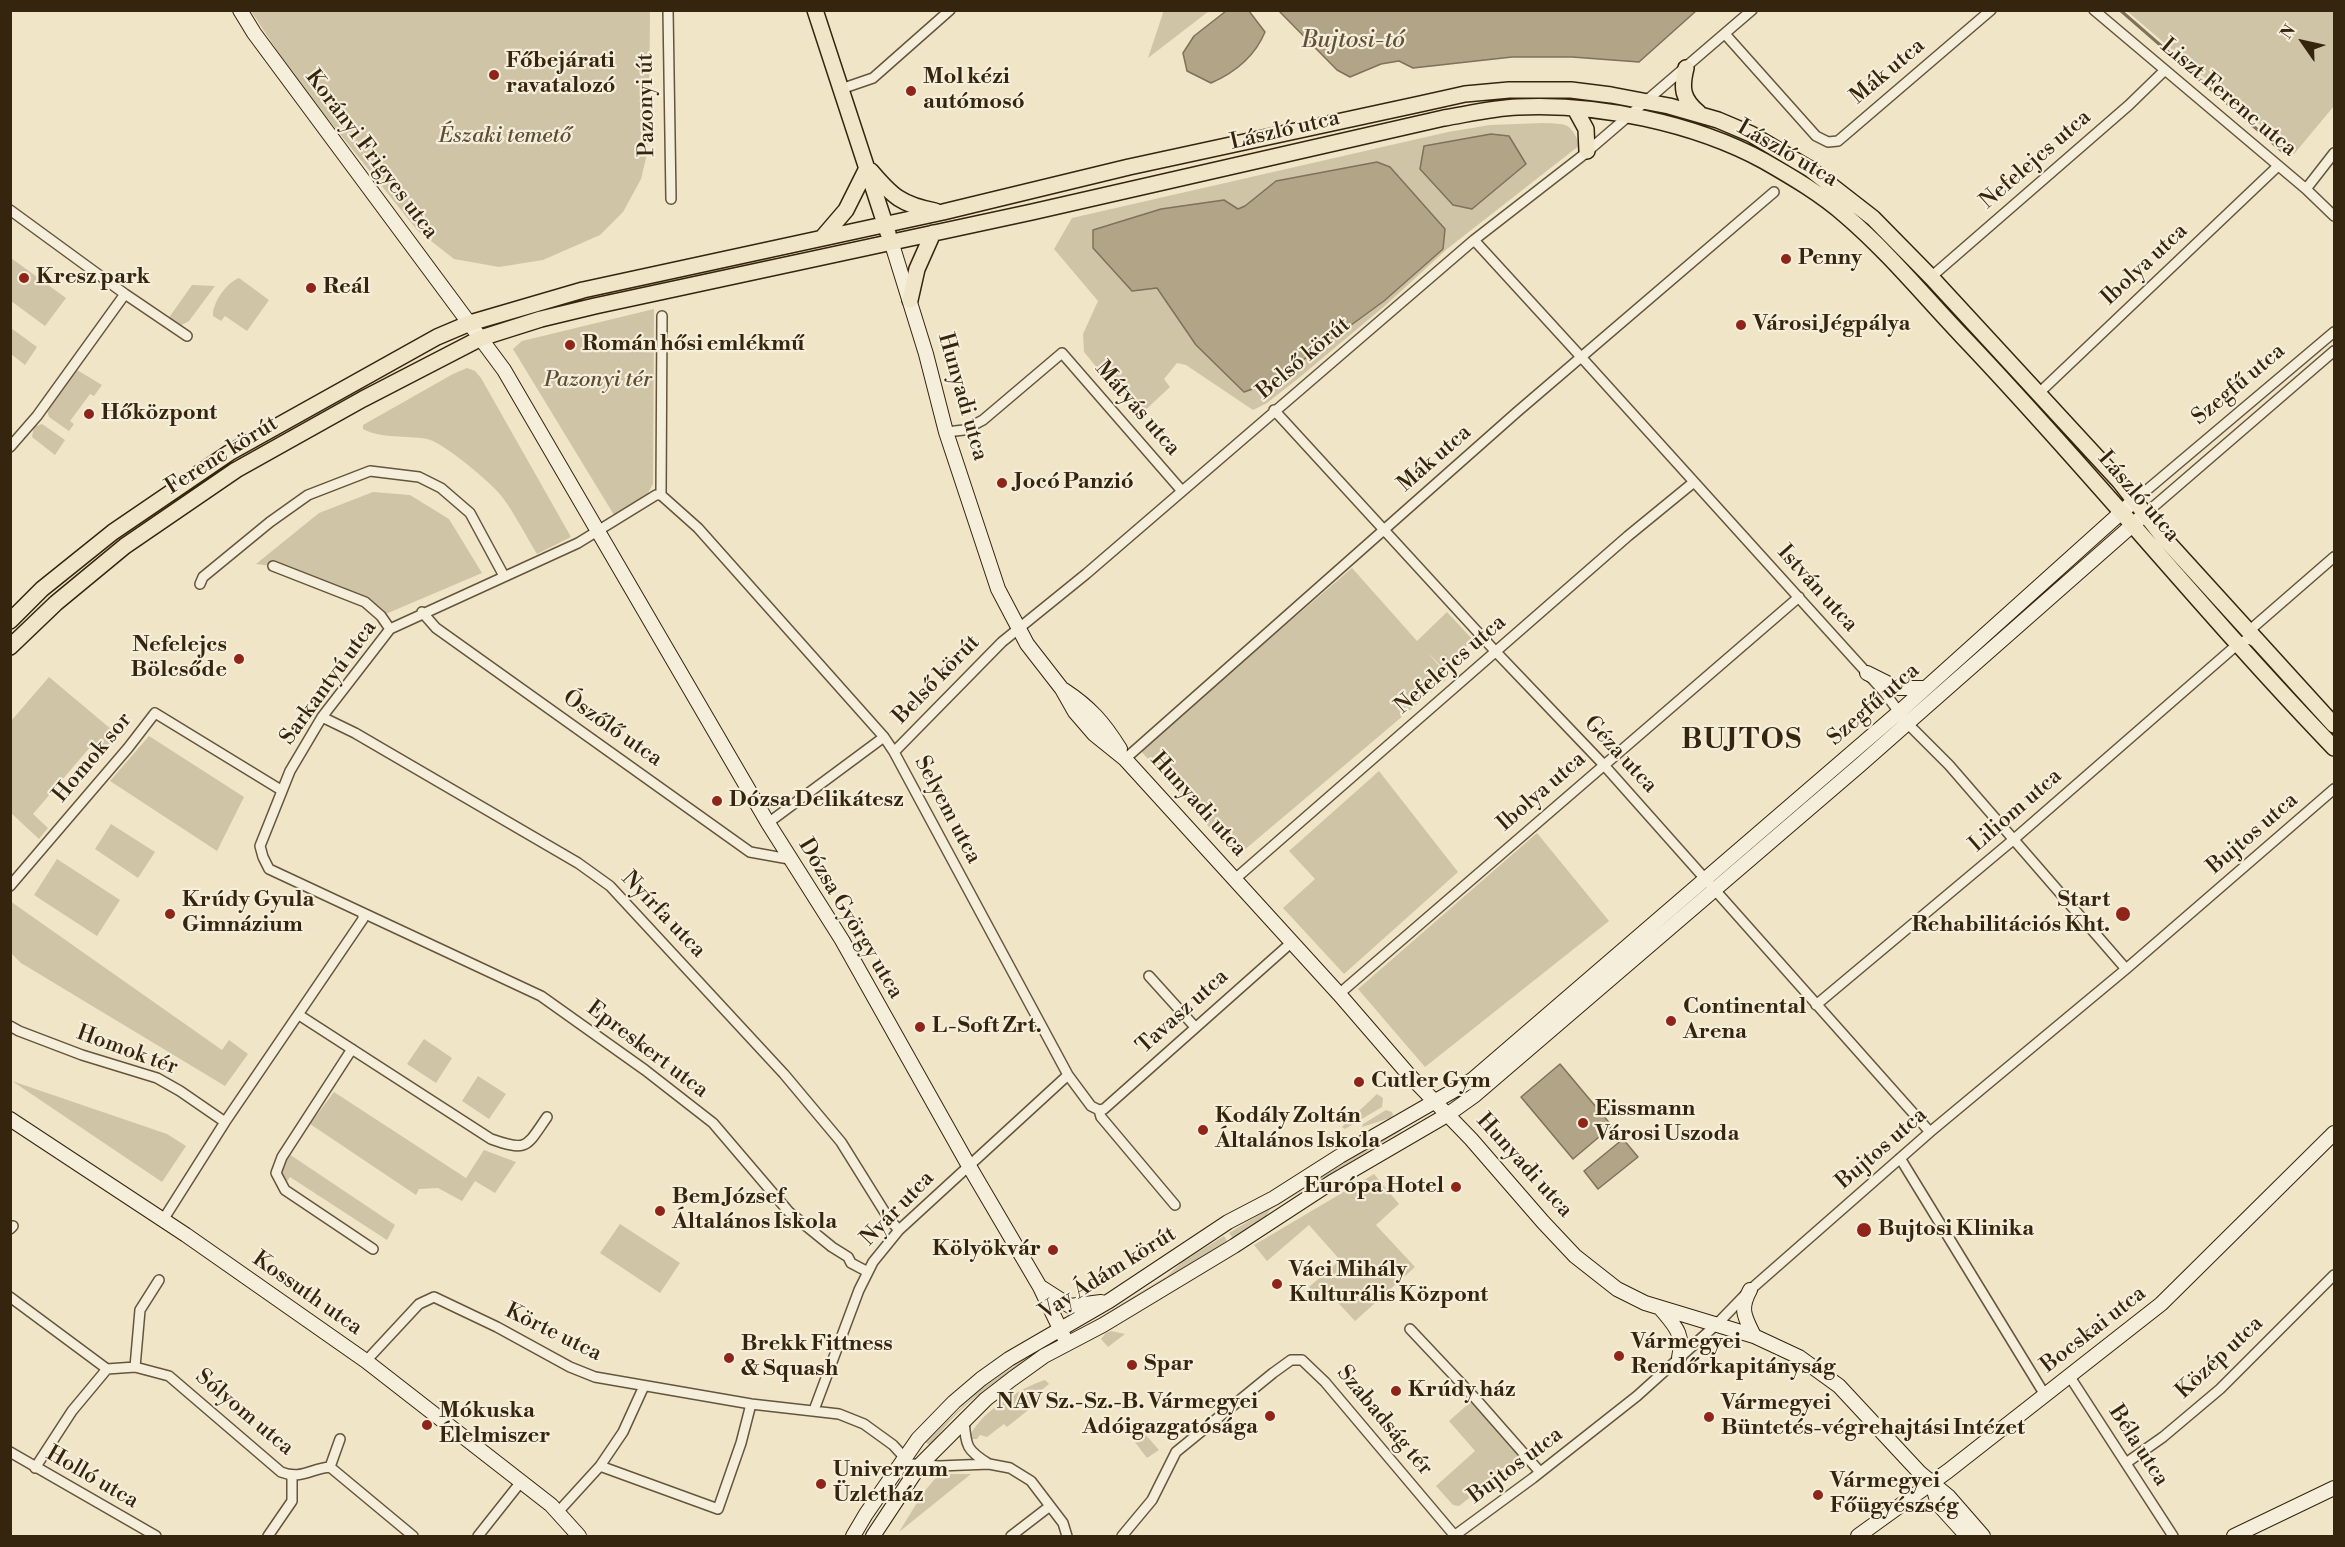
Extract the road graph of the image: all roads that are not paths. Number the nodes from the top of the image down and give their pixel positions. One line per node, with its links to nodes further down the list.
1 (240, 10): 35 (street, Korányi Frigyes utca)
2 (668, 10): 22 (street, Pazonyi út)
3 (816, 10): 11 (main road)
4 (950, 10): 11 (street)
5 (1752, 10): 8 (street, Belső körút)
6 (1991, 10): 8 (street, Mák utca)
7 (2094, 10): 10 (street, Liszt Ferenc utca)
8 (1725, 34): 9 (street, Belső körút)
9 (1686, 68): 12 (street, Belső körút); 14 (main road)
10 (2165, 70): 19 (street, Liszt Ferenc utca); 31 (street, Nefelejcs utca)
11 (841, 89): 18 (main road)
12 (1647, 101): 14 (main road, László utca); 15 (street, Belső körút); 24 (main road, László utca)
13 (1575, 109): 15 (main road, László utca); 16 (main road); 27 (main road, László utca)
14 (1701, 115): 31 (main road, László utca)
15 (1628, 117): 16 (street, Belső körút); 49 (main road, László utca)
16 (1587, 151): 29 (street, Belső körút)
17 (2334, 153): 20 (street)
18 (867, 166): 24 (main road); 26 (main road); 28 (main road)
19 (2278, 166): 20 (street, Liszt Ferenc utca); 41 (street, Ibolya utca)
20 (2306, 189): 25 (street, Liszt Ferenc utca)
21 (1774, 192): 40 (street, Mák utca)
22 (671, 199)
23 (10, 210): 32 (street)
24 (943, 212): 26 (main road, László utca)
25 (2334, 216)
26 (886, 224): 28 (main road); 30 (main road)
27 (933, 233): 30 (main road, László utca); 33 (main road)
28 (822, 238): 35 (main road)
29 (1474, 240): 40 (street, István utca); 42 (street, Belső körút)
30 (891, 241): 33 (street, Hunyadi utca); 38 (main road)
31 (1931, 277): 41 (main road, László utca)
32 (125, 294): 37 (street); 44 (street)
33 (910, 300): 43 (street, Hunyadi utca)
34 (662, 316): 47 (street)
35 (470, 323): 38 (street); 60 (main road, Ferenc körút)
36 (2334, 332): 48 (street, Szegfű utca)
37 (187, 336)
38 (481, 338): 53 (street); 65 (main road, Ferenc körút)
39 (2334, 351): 50 (street, Szegfű utca)
40 (1582, 358): 45 (street, István utca); 52 (street, Mák utca)
41 (2039, 393): 48 (main road, László utca)
42 (1275, 410): 46 (street, Belső körút); 52 (street, Géza utca)
43 (946, 432): 46 (street, Mátyás utca); 62 (street, Hunyadi utca)
44 (10, 447)
45 (1694, 482): 58 (street, István utca); 67 (street, Nefelejcs utca)
46 (1182, 491): 62 (street, Belső körút)
47 (661, 495): 53 (street); 73 (street, Selyem utca)
48 (2135, 501): 49 (street, Szegfű utca); 50 (main road, László utca)
49 (2123, 512): 51 (main road, László utca); 69 (street, Szegfű utca)
50 (2145, 514): 51 (street, Szegfű utca); 63 (main road, László utca)
51 (2134, 526): 64 (main road, László utca); 71 (street, Szegfű utca)
52 (1385, 529): 67 (street, Géza utca); 76 (street, Mák utca)
53 (599, 531): 56 (street, Sarkantyú utca); 80 (street, Dózsa György utca)
54 (2334, 557): 63 (street)
55 (273, 566): 61 (street)
56 (504, 576): 57 (street); 59 (street, Sarkantyú utca)
57 (200, 584)
58 (1799, 597): 68 (street, István utca); 77 (street, Ibolya utca)
59 (422, 612): 61 (street, Sarkantyú utca); 82 (street, Ószőlő utca)
60 (10, 621)
61 (390, 629): 70 (street, Sarkantyú utca)
62 (1019, 629): 75 (street, Belső körút); 76 (street, Hunyadi utca)
63 (2250, 630): 66 (main road, László utca)
64 (2239, 643): 66 (street); 74 (main road, László utca); 81 (street, Liliom utca)
65 (10, 647)
66 (2266, 648): 72 (main road, László utca)
67 (1496, 652): 77 (street, Géza utca); 83 (street, Nefelejcs utca)
68 (1867, 673): 69 (street); 71 (street, István utca)
69 (1925, 688): 71 (street, Szegfű utca)
70 (322, 717): 79 (street, Sarkantyú utca); 109 (street, Nyírfa utca)
71 (1902, 718): 81 (street, István utca); 84 (street, Szegfű utca)
72 (2334, 724)
73 (884, 737): 75 (street, Selyem utca); 80 (street, Belső körút)
74 (2334, 748)
75 (894, 752): 96 (street, Selyem utca)
76 (1125, 759): 83 (street, Hunyadi utca)
77 (1603, 764): 84 (street, Géza utca); 90 (street, Ibolya utca)
78 (2334, 789): 88 (street, Bujtos utca)
79 (281, 790): 85 (street, Homok sor); 86 (street, Sarkantyú utca)
80 (768, 823): 82 (street, Dózsa György utca)
81 (2013, 840): 88 (street, István utca); 91 (street, Liliom utca)
82 (789, 859): 106 (street, Dózsa György utca)
83 (1235, 879): 87 (street, Hunyadi utca)
84 (1711, 884): 91 (street, Géza utca); 97 (street, Szegfű utca); 99 (street, Szegfű utca)
85 (10, 886)
86 (363, 914): 92 (street); 111 (street, Epreskert utca)
87 (1292, 942): 90 (street, Hunyadi utca); 94 (street, Tavasz utca)
88 (2126, 969): 103 (street, Bujtos utca)
89 (1149, 976): 94 (street)
90 (1339, 994): 97 (street, Hunyadi utca)
91 (1816, 1005): 103 (street, Géza utca)
92 (299, 1015): 95 (street); 102 (street)
93 (10, 1026): 102 (street, Homok tér)
94 (1195, 1027): 98 (street, Tavasz utca)
95 (352, 1049): 100 (street); 110 (street)
96 (1068, 1075): 98 (street, Selyem utca); 106 (street, Nyár utca)
97 (1434, 1101): 99 (street, Hunyadi utca); 117 (street, Vay Ádám körút)
98 (1099, 1110): 107 (street, Selyem utca)
99 (1447, 1115): 118 (street, Hunyadi utca); 123 (street, Vay Ádám körút)
100 (548, 1117)
101 (10, 1119): 108 (street, Kossuth utca)
102 (225, 1122): 108 (street)
103 (1930, 1132): 105 (street, Bujtos utca)
104 (2334, 1133): 128 (street, Bocskai utca)
105 (1900, 1158): 115 (street, Bujtos utca); 130 (street)
106 (969, 1166): 109 (street, Nyár utca); 114 (street, Dózsa György utca)
107 (1175, 1205)
108 (163, 1220): 125 (street, Kossuth utca)
109 (899, 1230): 111 (street, Nyár utca)
110 (373, 1249)
111 (867, 1272): 132 (street, Nyár utca)
112 (2334, 1275): 136 (street, Közép utca)
113 (159, 1280): 126 (street)
114 (1040, 1287): 117 (street); 121 (street, Dózsa György utca)
115 (1750, 1290): 119 (street, Bujtos utca); 122 (street)
116 (10, 1297): 127 (street)
117 (1109, 1301): 121 (street, Vay Ádám körút)
118 (1661, 1309): 119 (street, Hunyadi utca); 124 (street)
119 (1717, 1324): 122 (street, Hunyadi utca); 124 (street, Bujtos utca)
120 (1410, 1329): 143 (street)
121 (1060, 1330): 123 (street, Dózsa György utca); 137 (street, Vay Ádám körút)
122 (1754, 1336): 146 (street, Hunyadi utca)
123 (1069, 1344): 133 (street, Vay Ádám körút)
124 (1679, 1358): 143 (street, Bujtos utca)
125 (366, 1361): 129 (street, Körte utca); 145 (street, Kossuth utca)
126 (135, 1366): 127 (street, Sólyom utca); 144 (street, Sólyom utca)
127 (107, 1369): 142 (street)
128 (2070, 1377): 130 (street, Bocskai utca); 136 (street, Béla utca)
129 (644, 1386): 131 (street, Körte utca); 140 (street)
130 (2046, 1395): 146 (street, Bocskai utca)
131 (752, 1404): 132 (street, Körte utca); 140 (street)
132 (814, 1410): 137 (street, Körte utca)
133 (964, 1420): 138 (street); 139 (street, Vay Ádám körút)
134 (340, 1439): 141 (street)
135 (10, 1452): 142 (street, Holló utca)
136 (2126, 1463): 166 (street, Béla utca)
137 (902, 1464): 139 (street); 150 (street); 157 (street, Vay Ádám körút)
138 (989, 1464): 139 (street); 148 (street)
139 (920, 1465): 150 (street, Vay Ádám körút)
140 (600, 1466): 149 (street)
141 (330, 1467): 144 (street, Sólyom utca); 153 (street)
142 (35, 1468): 151 (street, Holló utca)
143 (1540, 1473): 162 (street, Bujtos utca)
144 (292, 1476): 152 (street)
145 (520, 1483): 149 (street, Kossuth utca); 154 (street)
146 (1932, 1483): 163 (street, Bocskai utca); 164 (street); 165 (street, Hunyadi utca)
147 (2334, 1488): 167 (street)
148 (1050, 1506): 159 (street); 160 (street)
149 (562, 1516): 155 (street, Kossuth utca); 156 (street, Kossuth utca)
150 (883, 1520): 158 (street, Vay Ádám körút)
151 (156, 1536)
152 (268, 1536)
153 (412, 1536)
154 (478, 1536)
155 (579, 1536)
156 (591, 1536)
157 (853, 1536)
158 (873, 1536)
159 (1011, 1536)
160 (1066, 1536)
161 (1122, 1536): 162 (street, Szabadság tér)
162 (1455, 1536)
163 (1858, 1536)
164 (1967, 1536)
165 (1983, 1536)
166 (2173, 1536)
167 (2234, 1536)

